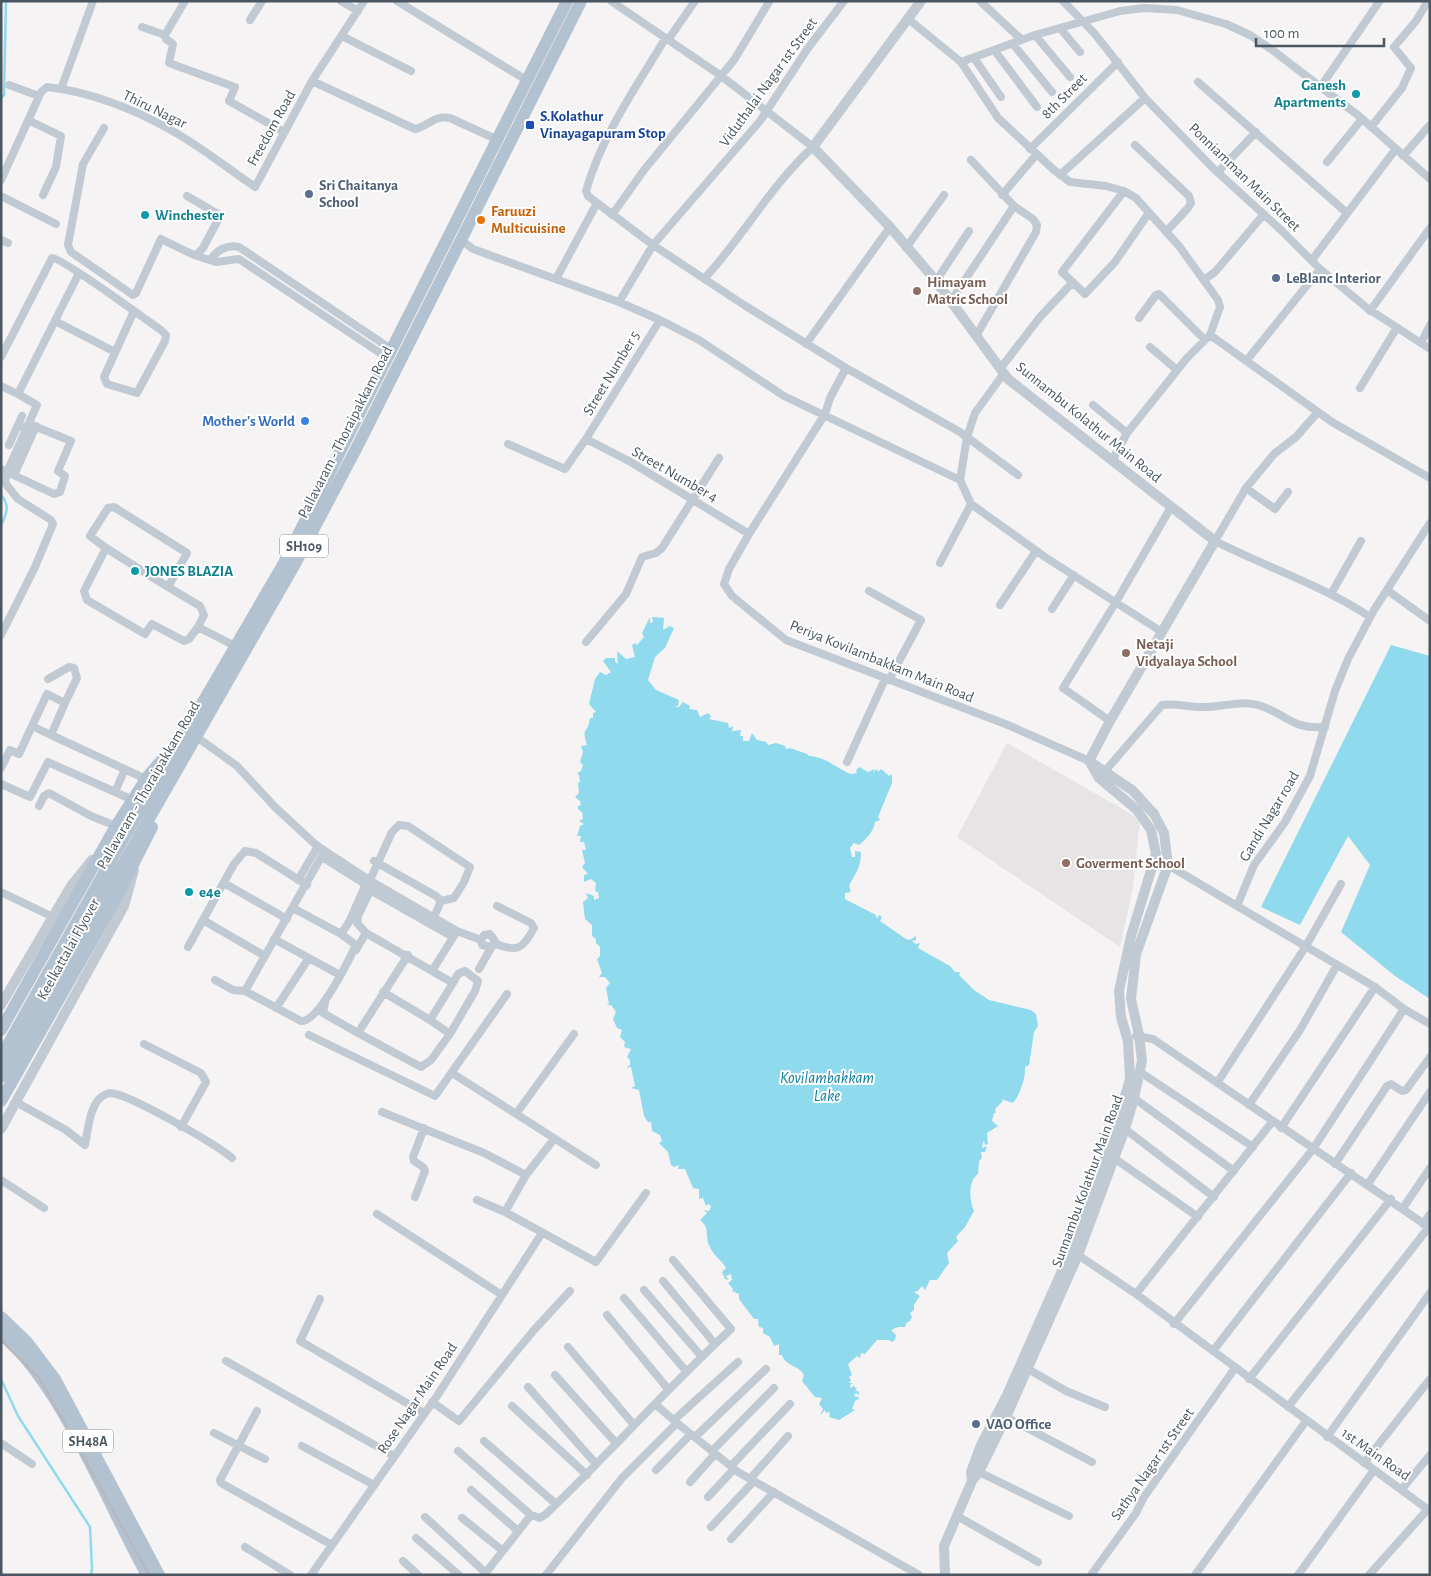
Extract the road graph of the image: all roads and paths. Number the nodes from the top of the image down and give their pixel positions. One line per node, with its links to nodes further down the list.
1 (93, 1): 43 (street)
2 (185, 1): 24 (street)
3 (262, 1): 20 (street)
4 (341, 1): 18 (street)
5 (364, 1): 18 (street, Freedom Road)
6 (397, 1): 39 (street)
7 (567, 1): 39 (main road, Pallavaram - Thoraipakkam Road / SH109)
8 (581, 1): 82 (main road, Pallavaram - Thoraipakkam Road / SH109)
9 (696, 1): 27 (street)
10 (844, 1): 49 (street, Viduthalai Nagar 1st Street)
11 (920, 1): 19 (street)
12 (980, 1): 28 (street)
13 (1428, 1): 53 (street)
14 (614, 2): 27 (street)
15 (769, 2): 36 (street)
16 (1065, 2): 21 (street, Ponniamman Main Street)
17 (1378, 2): 42 (street)
18 (358, 11): 26 (street, Freedom Road)
19 (908, 18): 33 (street); 59 (street)
20 (250, 20)
21 (1083, 22): 23 (street); 34 (street, Ponniamman Main Street); 42 (street)
22 (142, 28): 24 (street)
23 (1060, 28): 25 (street); 31 (street)
24 (165, 35): 55 (street)
25 (1035, 35): 28 (street); 37 (street)
26 (342, 36): 35 (street); 38 (street, Freedom Road)
27 (667, 39): 36 (street); 76 (street)
28 (1022, 40): 29 (street)
29 (1013, 44): 30 (street); 44 (street)
30 (995, 51): 32 (street); 48 (street)
31 (1080, 52)
32 (974, 58): 33 (street); 46 (street)
33 (961, 62): 61 (street)
34 (1118, 62): 47 (street, Ponniamman Main Street); 61 (street, 8th Street)
35 (411, 71)
36 (720, 75): 49 (street); 81 (street)
37 (1070, 77)
38 (312, 81): 55 (street, Freedom Road); 57 (street)
39 (528, 81): 57 (main road, Pallavaram - Thoraipakkam Road / SH109)
40 (1198, 82): 56 (street)
41 (10, 84): 45 (street)
42 (1322, 88): 50 (street)
43 (61, 89): 45 (street); 69 (street, Thiru Nagar)
44 (1052, 92)
45 (39, 96): 51 (street)
46 (1001, 98)
47 (1145, 98): 65 (street, Ponniamman Main Street); 66 (street)
48 (1037, 107)
49 (766, 112): 59 (street); 89 (street, Viduthalai Nagar 1st Street)
50 (1362, 119): 53 (street); 64 (street)
51 (28, 120): 68 (street); 71 (street)
52 (1430, 125): 62 (street)
53 (1371, 127): 60 (street)
54 (104, 128): 91 (street)
55 (284, 132): 69 (street, Freedom Road)
56 (1256, 132): 65 (street); 78 (street)
57 (498, 140): 82 (main road, Pallavaram - Thoraipakkam Road / SH109)
58 (1135, 145): 87 (street)
59 (813, 147): 84 (street, Sunnambu Kolathur Main Road); 97 (street)
60 (1395, 150): 62 (street); 78 (street)
61 (1033, 152): 66 (street); 73 (street, 8th Street)
62 (1403, 156): 67 (street)
63 (970, 160): 73 (street)
64 (1326, 162)
65 (1218, 172): 80 (street, Ponniamman Main Street)
66 (1060, 175): 70 (street)
67 (1430, 179)
68 (1, 180)
69 (255, 187)
70 (1124, 191): 79 (street); 100 (street)
71 (43, 195)
72 (944, 195): 90 (street)
73 (1002, 195): 77 (street)
74 (1, 196): 83 (street)
75 (188, 196): 91 (street)
76 (597, 203): 81 (street); 96 (street)
77 (1014, 206): 101 (street); 110 (street)
78 (1348, 213): 93 (street)
79 (1148, 214): 87 (street); 100 (street)
80 (1264, 214): 93 (street, Ponniamman Main Street); 98 (street)
81 (612, 215): 89 (street)
82 (463, 223): 88 (main road, Pallavaram - Thoraipakkam Road / SH109); 117 (main road, Pallavaram - Thoraipakkam Road / SH109)
83 (56, 224)
84 (890, 227): 90 (street, Sunnambu Kolathur Main Road); 113 (street)
85 (1430, 228): 104 (street)
86 (969, 231): 99 (street)
87 (1166, 232): 98 (street)
88 (461, 240): 96 (street); 178 (main road, Pallavaram - Thoraipakkam Road / SH109)
89 (653, 245): 97 (street); 102 (street, Viduthalai Nagar 1st Street)
90 (906, 248): 99 (street, Sunnambu Kolathur Main Road)
91 (196, 255): 92 (street)
92 (211, 259): 117 (street); 117 (street)
93 (1312, 260): 94 (street, Ponniamman Main Street)
94 (1320, 269): 104 (street, Ponniamman Main Street); 119 (street)
95 (79, 273): 103 (street); 107 (street); 118 (street)
96 (556, 279): 102 (street)
97 (704, 279): 113 (street)
98 (1205, 279): 111 (street)
99 (936, 281): 101 (street, Sunnambu Kolathur Main Road)
100 (1073, 282): 122 (street)
101 (950, 301): 110 (street, Sunnambu Kolathur Main Road)
102 (619, 302): 106 (street)
103 (134, 311): 116 (street); 116 (street)
104 (1370, 311): 109 (street, Ponniamman Main Street)
105 (1139, 318): 111 (street)
106 (660, 320): 128 (street); 134 (street, Street Number 5)
107 (54, 321): 116 (street); 125 (street)
108 (1430, 325): 112 (street)
109 (1396, 328): 112 (street, Ponniamman Main Street); 124 (street)
110 (976, 336): 122 (street, Sunnambu Kolathur Main Road)
111 (1207, 337): 119 (street); 121 (street)
112 (1421, 343): 115 (street, Ponniamman Main Street)
113 (806, 344): 120 (street)
114 (1150, 347): 121 (street)
115 (1430, 349)
116 (115, 352)
117 (388, 353): 170 (main road, Pallavaram - Thoraipakkam Road / SH109)
118 (1, 357)
119 (1247, 360): 127 (street)
120 (846, 368): 128 (street, Periya Kovilambakkam Main Road); 133 (street)
121 (1177, 370): 132 (street)
122 (1002, 371): 133 (street); 138 (street, Sunnambu Kolathur Main Road)
123 (1, 386): 125 (street)
124 (1360, 388)
125 (18, 394): 131 (street)
126 (1092, 405): 132 (street)
127 (1318, 412): 141 (street); 143 (street)
128 (825, 414): 142 (street); 149 (street, Periya Kovilambakkam Main Road)
129 (22, 416): 130 (street)
130 (18, 425): 131 (street); 136 (street)
131 (31, 426): 139 (street); 139 (street)
132 (1127, 433): 138 (street)
133 (968, 437): 140 (street); 142 (street)
134 (586, 440): 135 (street, Street Number 5); 145 (street, Street Number 4)
135 (508, 444)
136 (9, 445)
137 (719, 458): 145 (street)
138 (1112, 461): 147 (street, Sunnambu Kolathur Main Road)
139 (7, 472): 168 (street)
140 (1018, 475)
141 (1430, 478)
142 (960, 480): 146 (street)
143 (1246, 488): 144 (street); 151 (street)
144 (1288, 492)
145 (694, 500): 149 (street, Street Number 4); 169 (street)
146 (971, 504): 154 (street); 155 (street)
147 (1171, 507): 151 (street, Sunnambu Kolathur Main Road); 161 (street)
148 (1430, 523): 150 (street, Gandi Nagar road)
149 (749, 534): 172 (street, Periya Kovilambakkam Main Road)
150 (1426, 539): 158 (street, Gandi Nagar road)
151 (1215, 541): 160 (street); 167 (street)
152 (1361, 541): 160 (street)
153 (106, 548): 157 (street); 157 (street); 166 (street)
154 (1036, 551): 156 (street); 162 (street)
155 (940, 563)
156 (1074, 576): 161 (street); 163 (street)
157 (168, 587): 166 (street)
158 (1387, 590): 164 (street, Gandi Nagar road); 165 (street)
159 (869, 591): 172 (street)
160 (1331, 594): 164 (street)
161 (1116, 602): 167 (street); 174 (street)
162 (1000, 604)
163 (1052, 609)
164 (1372, 613): 176 (street, Gandi Nagar road)
165 (1430, 621)
166 (198, 627): 170 (street)
167 (1162, 632): 174 (street)
168 (1, 636)
169 (586, 642)
170 (235, 646): 178 (main road, Pallavaram - Thoraipakkam Road / SH109)
171 (48, 679): 173 (street)
172 (887, 679): 180 (street, Periya Kovilambakkam Main Road); 181 (street)
173 (66, 703): 175 (street); 177 (street)
174 (1110, 721): 180 (street)
175 (32, 726): 177 (street); 182 (street)
176 (1325, 727): 184 (street); 204 (street, Gandi Nagar road)
177 (51, 735): 183 (street)
178 (187, 735): 179 (main road, Pallavaram - Thoraipakkam Road / SH109); 185 (main road, Keelkattalai Flyover); 192 (street); 243 (main road, Pallavaram - Thoraipakkam Road / SH109)
179 (184, 757): 193 (main road, Keelkattalai Flyover); 247 (main road, Pallavaram - Thoraipakkam Road / SH109)
180 (1089, 761): 184 (street, Sunnambu Kolathur Main Road); 241 (street, Sunnambu Kolathur Main Road)
181 (847, 762)
182 (1, 768)
183 (125, 769): 185 (street); 187 (street)
184 (1106, 770): 195 (street, Sunnambu Kolathur Main Road)
185 (146, 779): 188 (main road, Keelkattalai Flyover)
186 (1, 784): 187 (street)
187 (115, 792): 188 (street)
188 (133, 800): 190 (main road, Keelkattalai Flyover)
189 (39, 806): 190 (street)
190 (116, 826): 191 (main road, Keelkattalai Flyover)
191 (108, 842): 206 (street); 235 (main road, Keelkattalai Flyover)
192 (322, 851): 196 (street); 198 (street); 200 (street); 211 (street)
193 (140, 852): 251 (main road, Keelkattalai Flyover); 252 (street)
194 (377, 862): 198 (street); 202 (street); 202 (street)
195 (1168, 865): 204 (street); 239 (street, Sunnambu Kolathur Main Road)
196 (298, 880): 197 (street); 200 (street)
197 (224, 883): 208 (street); 209 (street)
198 (371, 884): 207 (street); 210 (street); 212 (street)
199 (1341, 884): 215 (street)
200 (307, 885): 205 (street)
201 (1, 892): 206 (street)
202 (442, 901): 207 (street)
203 (497, 906): 214 (street)
204 (1237, 906): 215 (street)
205 (294, 908): 208 (street); 211 (street)
206 (53, 917): 230 (street)
207 (434, 917): 212 (street)
208 (287, 919): 213 (street)
209 (203, 920): 216 (street); 218 (street)
210 (366, 933): 217 (street); 236 (street)
211 (341, 934): 223 (street)
212 (455, 934): 214 (street); 222 (street)
213 (274, 939): 218 (street); 219 (street)
214 (492, 945): 221 (street)
215 (1306, 946): 220 (street); 248 (street)
216 (188, 948)
217 (408, 955): 222 (street); 228 (street)
218 (265, 956): 227 (street)
219 (308, 958): 223 (street); 231 (street)
220 (1337, 965): 226 (street); 253 (street)
221 (479, 970)
222 (432, 971): 225 (street)
223 (340, 975): 231 (street)
224 (215, 980): 227 (street)
225 (453, 983): 233 (street); 237 (street)
226 (1375, 987): 232 (street); 259 (street)
227 (245, 991): 231 (street)
228 (384, 992): 233 (street); 236 (street)
229 (507, 994): 246 (street)
230 (1, 1005)
231 (276, 1008)
232 (1404, 1009): 234 (street); 264 (street)
233 (430, 1020): 237 (street)
234 (1430, 1024)
235 (1, 1030)
236 (358, 1033): 237 (street)
237 (450, 1034)
238 (574, 1034): 255 (street)
239 (1139, 1035): 241 (street); 245 (street, Sunnambu Kolathur Main Road); 248 (street)
240 (309, 1036): 246 (street)
241 (1127, 1039): 288 (street, Sunnambu Kolathur Main Road)
242 (144, 1044): 257 (street)
243 (1, 1057)
244 (1430, 1057): 267 (street)
245 (1140, 1072): 250 (street, Sunnambu Kolathur Main Road); 263 (street)
246 (452, 1073): 255 (street)
247 (1, 1077)
248 (1217, 1083): 253 (street)
249 (1430, 1092): 274 (street)
250 (1134, 1098): 261 (street, Sunnambu Kolathur Main Road); 270 (street)
251 (1, 1101)
252 (16, 1102): 257 (street); 260 (street)
253 (1249, 1105): 256 (street)
254 (382, 1112): 258 (street)
255 (516, 1114): 262 (street)
256 (1272, 1122): 259 (street); 263 (street)
257 (181, 1127): 265 (street)
258 (424, 1128): 272 (street); 277 (street)
259 (1281, 1128): 264 (street)
260 (1, 1129)
261 (1125, 1130): 266 (street, Sunnambu Kolathur Main Road); 276 (street)
262 (554, 1139): 268 (street); 272 (street)
263 (1253, 1147): 270 (street)
264 (1313, 1149): 267 (street); 300 (street)
265 (232, 1158)
266 (1114, 1158): 285 (street); 288 (street, Sunnambu Kolathur Main Road)
267 (1336, 1164): 271 (street)
268 (596, 1165)
269 (1430, 1168): 281 (street)
270 (1234, 1171): 276 (street)
271 (1351, 1173): 274 (street); 305 (street)
272 (526, 1175): 282 (street)
273 (1, 1180): 280 (street)
274 (1368, 1184): 278 (street)
275 (646, 1193): 287 (street)
276 (1214, 1197): 285 (street)
277 (415, 1198)
278 (1391, 1199): 281 (street); 314 (street)
279 (477, 1200): 282 (street)
280 (44, 1208)
281 (1403, 1208): 286 (street)
282 (505, 1212): 287 (street)
283 (377, 1214): 295 (street)
284 (1430, 1214): 286 (street)
285 (1198, 1217): 294 (street)
286 (1427, 1226): 324 (street)
287 (542, 1233): 295 (street, Rose Nagar Main Road)
288 (1074, 1253): 294 (street, 1st Main Road); 301 (street, Sunnambu Kolathur Main Road)
289 (673, 1260): 303 (street)
290 (663, 1281): 303 (street)
291 (644, 1290): 306 (street)
292 (570, 1291): 319 (street)
293 (1430, 1293): 334 (street)
294 (1136, 1294): 300 (street, 1st Main Road)
295 (502, 1295): 319 (street, Rose Nagar Main Road)
296 (624, 1298): 312 (street)
297 (320, 1299): 326 (street)
298 (607, 1315): 318 (street)
299 (1, 1317): 380 (main road, SH48A)
300 (1174, 1324): 305 (street, 1st Main Road)
301 (1043, 1326): 311 (street, Sunnambu Kolathur Main Road); 355 (street, Sunnambu Kolathur Main Road)
302 (1, 1332): 378 (main road, SH48A)
303 (715, 1344): 306 (street)
304 (568, 1347): 330 (street)
305 (1213, 1351): 309 (street, 1st Main Road)
306 (702, 1357): 312 (street)
307 (226, 1361): 343 (street)
308 (738, 1362): 328 (street)
309 (1235, 1368): 314 (street, 1st Main Road); 388 (street, Sathya Nagar 1st Street)
310 (766, 1369): 332 (street)
311 (1028, 1369): 323 (street); 327 (street, Sunnambu Kolathur Main Road)
312 (686, 1371): 318 (street)
313 (555, 1375): 337 (street)
314 (1249, 1379): 324 (street, 1st Main Road)
315 (1430, 1379): 346 (street)
316 (528, 1387): 348 (street)
317 (774, 1388): 341 (street)
318 (668, 1389): 320 (street)
319 (432, 1402): 326 (street, Rose Nagar Main Road)
320 (655, 1404): 328 (street); 330 (street)
321 (790, 1404): 349 (street)
322 (512, 1406): 353 (street)
323 (1105, 1407)
324 (1288, 1407): 329 (street, 1st Main Road)
325 (257, 1411): 338 (street)
326 (424, 1413): 343 (street, Rose Nagar Main Road)
327 (1006, 1418): 345 (street); 352 (street, Sunnambu Kolathur Main Road)
328 (675, 1421): 332 (street); 385 (street)
329 (1306, 1421): 334 (street, 1st Main Road); 389 (street)
330 (634, 1424): 337 (street)
331 (214, 1433): 338 (street)
332 (693, 1436): 341 (street); 350 (street)
333 (788, 1436): 354 (street)
334 (1327, 1437): 346 (street, 1st Main Road)
335 (484, 1440): 362 (street)
336 (1, 1443): 347 (street)
337 (616, 1443): 348 (street)
338 (239, 1446): 344 (street); 373 (street)
339 (302, 1446): 357 (street)
340 (458, 1451): 364 (street)
341 (713, 1452): 349 (street); 356 (street)
342 (1430, 1455): 359 (street)
343 (394, 1456): 357 (street, Rose Nagar Main Road)
344 (265, 1459)
345 (1092, 1462)
346 (1364, 1463): 351 (street, 1st Main Road)
347 (32, 1464)
348 (596, 1464): 353 (street)
349 (732, 1467): 354 (street); 361 (street)
350 (656, 1470)
351 (1374, 1470): 359 (street, 1st Main Road); 390 (street)
352 (979, 1472): 355 (street, Sunnambu Kolathur Main Road); 366 (street)
353 (587, 1475): 362 (street)
354 (752, 1480): 360 (street); 369 (street)
355 (972, 1481): 365 (street, Sunnambu Kolathur Main Road)
356 (690, 1482)
357 (374, 1485): 373 (street, Rose Nagar Main Road)
358 (471, 1490): 370 (street)
359 (1402, 1490): 363 (street, 1st Main Road)
360 (774, 1492): 372 (street); 386 (street)
361 (708, 1497)
362 (556, 1504): 364 (street)
363 (1429, 1510): 391 (street)
364 (531, 1514): 370 (street)
365 (957, 1516): 377 (street); 387 (street, Sunnambu Kolathur Main Road)
366 (1069, 1516)
367 (425, 1517): 379 (street)
368 (462, 1518): 375 (street)
369 (711, 1527)
370 (518, 1531): 375 (street)
371 (416, 1538): 384 (street)
372 (731, 1539)
373 (332, 1545): 382 (street, Rose Nagar Main Road)
374 (245, 1548): 381 (street)
375 (503, 1551): 379 (street)
376 (403, 1561): 383 (street)
377 (1038, 1562)
378 (143, 1573)
379 (485, 1574)
380 (159, 1575)
381 (290, 1575)
382 (311, 1575)
383 (418, 1575)
384 (459, 1575)
385 (546, 1575)
386 (919, 1575)
387 (945, 1575)
388 (1091, 1575)
389 (1195, 1575)
390 (1298, 1575)
391 (1369, 1575)

